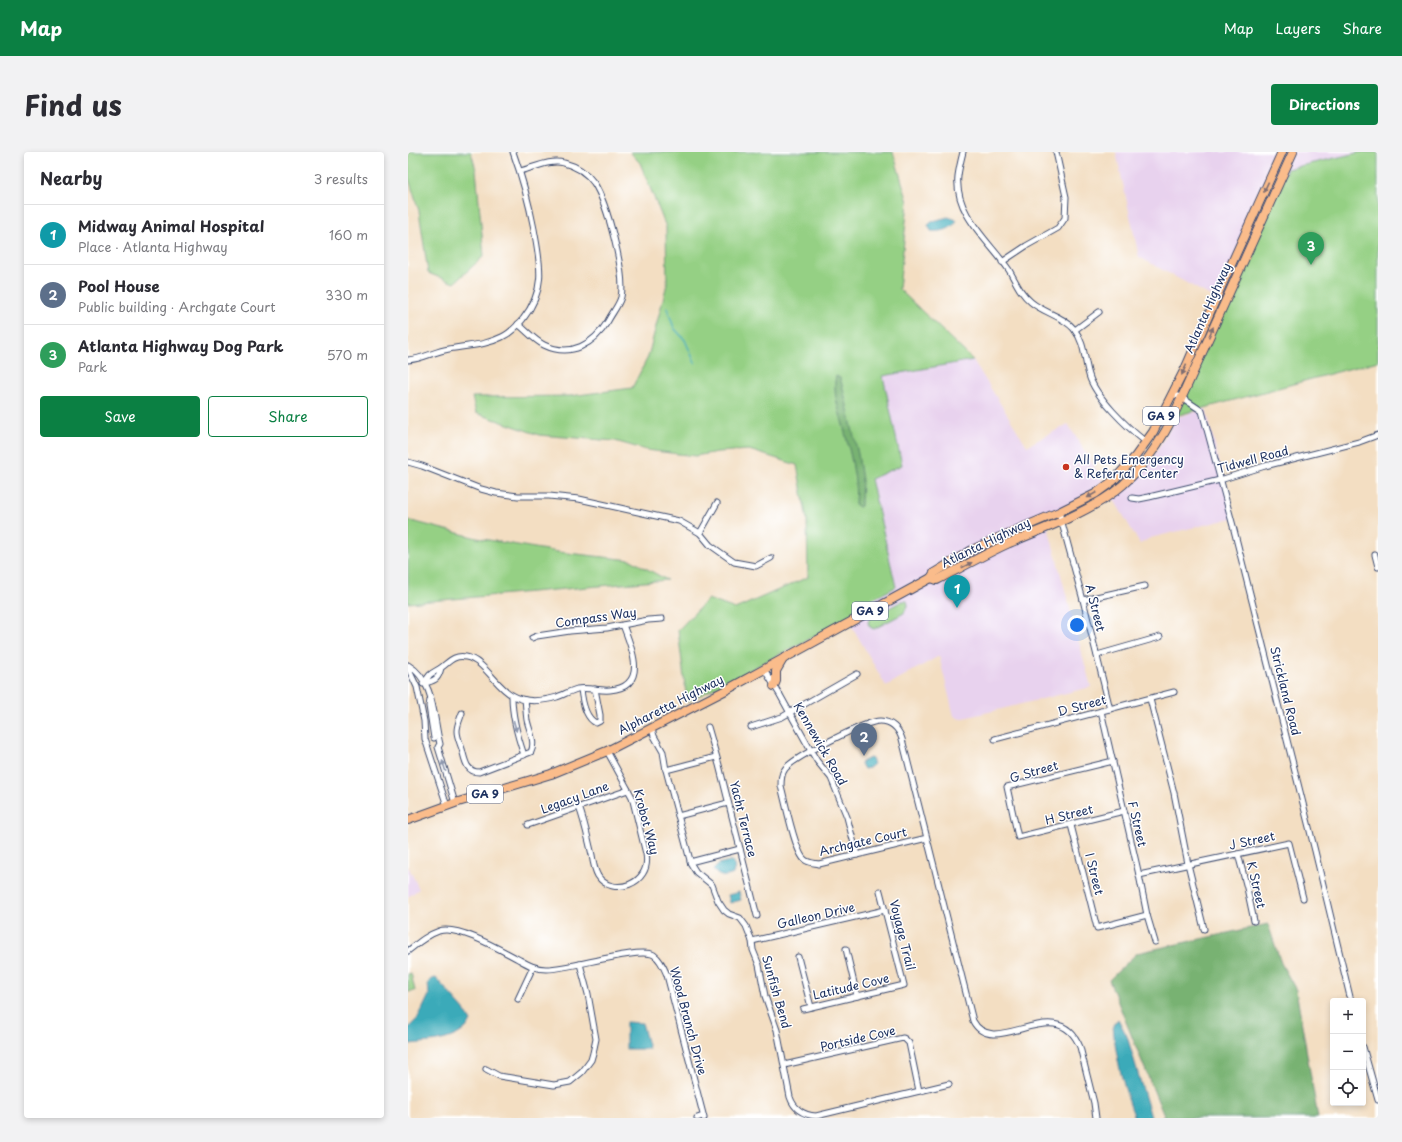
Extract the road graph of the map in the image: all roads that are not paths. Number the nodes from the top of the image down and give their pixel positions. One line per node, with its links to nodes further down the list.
1 (513, 152): 6 (street)
2 (963, 152): 7 (street)
3 (1056, 152): 7 (street)
4 (1282, 152): 12 (main road, Atlanta Highway / GA 9, one-way to 12)
5 (1293, 152): 13 (main road, Atlanta Highway / GA 9, one-way to 5)
6 (520, 171): 9 (street); 9 (street)
7 (1002, 262): 10 (street)
8 (1099, 312): 10 (street)
9 (518, 324): 11 (street)
10 (1075, 330): 15 (street)
11 (408, 360)
12 (1172, 394): 13 (street, Strickland Road); 15 (main road, Atlanta Highway / GA 9)
13 (1181, 397): 17 (street, Strickland Road); 21 (main road, Atlanta Highway / GA 9)
14 (1378, 435): 17 (street, Tidwell Road)
15 (1146, 442): 20 (main road, Atlanta Highway / GA 9, one-way to 20)
16 (408, 462): 22 (street)
17 (1220, 480): 18 (street, Tidwell Road); 98 (street, Strickland Road)
18 (1132, 498)
19 (717, 503): 22 (street)
20 (1059, 512): 21 (street, A Street); 26 (main road, Atlanta Highway / GA 9)
21 (1061, 522): 26 (main road, Atlanta Highway / GA 9, one-way to 21); 28 (street, A Street)
22 (700, 533): 24 (street)
23 (1375, 555): 25 (street)
24 (772, 558)
25 (1378, 567)
26 (932, 578): 34 (main road, Alpharetta Highway / GA 9)
27 (1145, 586): 28 (street)
28 (1083, 600): 33 (street, A Street)
29 (662, 619): 30 (street, Compass Way)
30 (623, 625): 32 (street, Compass Way); 42 (street)
31 (1160, 637): 33 (street)
32 (532, 638)
33 (1097, 654): 47 (street, A Street)
34 (784, 658): 36 (main road, Alpharetta Highway / GA 9); 39 (main road)
35 (408, 666): 38 (street); 40 (street)
36 (764, 669): 39 (street, Kennewick Road); 55 (main road, Alpharetta Highway / GA 9)
37 (857, 674): 50 (street)
38 (425, 683): 40 (street); 44 (street); 51 (street)
39 (774, 686): 50 (street, Kennewick Road)
40 (417, 687): 52 (street)
41 (581, 688): 42 (street); 42 (street); 46 (street)
42 (595, 689)
43 (1174, 692): 45 (street, D Street)
44 (512, 696): 46 (street); 60 (street, one-way to 60)
45 (1150, 699): 47 (street, D Street); 80 (street)
46 (525, 700): 60 (street)
47 (1110, 709): 48 (street, D Street)
48 (1102, 711): 56 (street, D Street); 62 (street, F Street)
49 (462, 713): 60 (street)
50 (790, 713): 54 (street); 59 (street, Kennewick Road)
51 (434, 725): 52 (street); 57 (street); 57 (street)
52 (425, 727): 67 (street)
53 (708, 727): 61 (street, Yacht Terrace)
54 (750, 727)
55 (652, 729): 58 (main road, Alpharetta Highway / GA 9); 63 (street, Sunfish Bend)
56 (995, 739)
57 (438, 747): 65 (street, one-way to 57)
58 (607, 751): 64 (street, Krobot Way); 65 (main road, Alpharetta Highway / GA 9)
59 (811, 751): 74 (street, Archgate Court); 78 (street, Kennewick Road); 78 (street, Archgate Court)
60 (524, 755)
61 (716, 757): 63 (street); 66 (street, Yacht Terrace)
62 (1113, 762): 69 (street, F Street); 75 (street, G Street)
63 (666, 770): 70 (street, Sunfish Bend)
64 (628, 790): 68 (street, Legacy Lane); 68 (street, Krobot Way)
65 (455, 803): 67 (main road, Alpharetta Highway / GA 9)
66 (728, 803): 70 (street); 76 (street, Yacht Terrace)
67 (447, 806): 71 (main road, Alpharetta Highway / GA 9)
68 (579, 807): 72 (street, Legacy Lane)
69 (1124, 811): 73 (street, H Street); 81 (street, F Street)
70 (678, 816): 79 (street, Sunfish Bend)
71 (408, 820)
72 (528, 825)
73 (1071, 825): 75 (street, H Street); 86 (street, I Street)
74 (927, 838): 78 (street, Archgate Court); 110 (street, Archgate Court)
75 (1018, 838)
76 (740, 849): 79 (street); 85 (street, Yacht Terrace)
77 (1238, 854): 80 (street, J Street); 83 (street, J Street); 87 (street, K Street)
78 (857, 855)
79 (690, 862): 89 (street, Sunfish Bend)
80 (1188, 864): 81 (street); 88 (street)
81 (1139, 875): 86 (street, F Street)
82 (880, 891): 84 (street, Voyage Trail)
83 (1303, 898)
84 (886, 910): 89 (street, Galleon Drive); 96 (street, Voyage Trail)
85 (757, 916)
86 (1147, 916): 90 (street, F Street)
87 (1254, 921)
88 (1204, 929)
89 (752, 942): 103 (street, Sunfish Bend)
90 (1155, 942)
91 (846, 949): 97 (street)
92 (408, 950): 95 (street, Wood Branch Drive)
93 (798, 957): 100 (street)
94 (580, 964): 95 (street, Wood Branch Drive); 104 (street); 108 (street, Wood Branch Drive)
95 (533, 967): 99 (street)
96 (904, 985): 97 (street, Latitude Cove)
97 (857, 996): 100 (street, Latitude Cove)
98 (1350, 998)
99 (518, 999)
100 (812, 1007): 101 (street, Latitude Cove)
101 (803, 1009)
102 (1366, 1058): 107 (street)
103 (784, 1065): 106 (street, Sunfish Bend); 106 (street, Portside Cove)
104 (486, 1069)
105 (949, 1084): 106 (street, Sunfish Bend)
106 (919, 1091)
107 (1378, 1100)
108 (704, 1117): 109 (street)
109 (697, 1118)
110 (1096, 1118)

